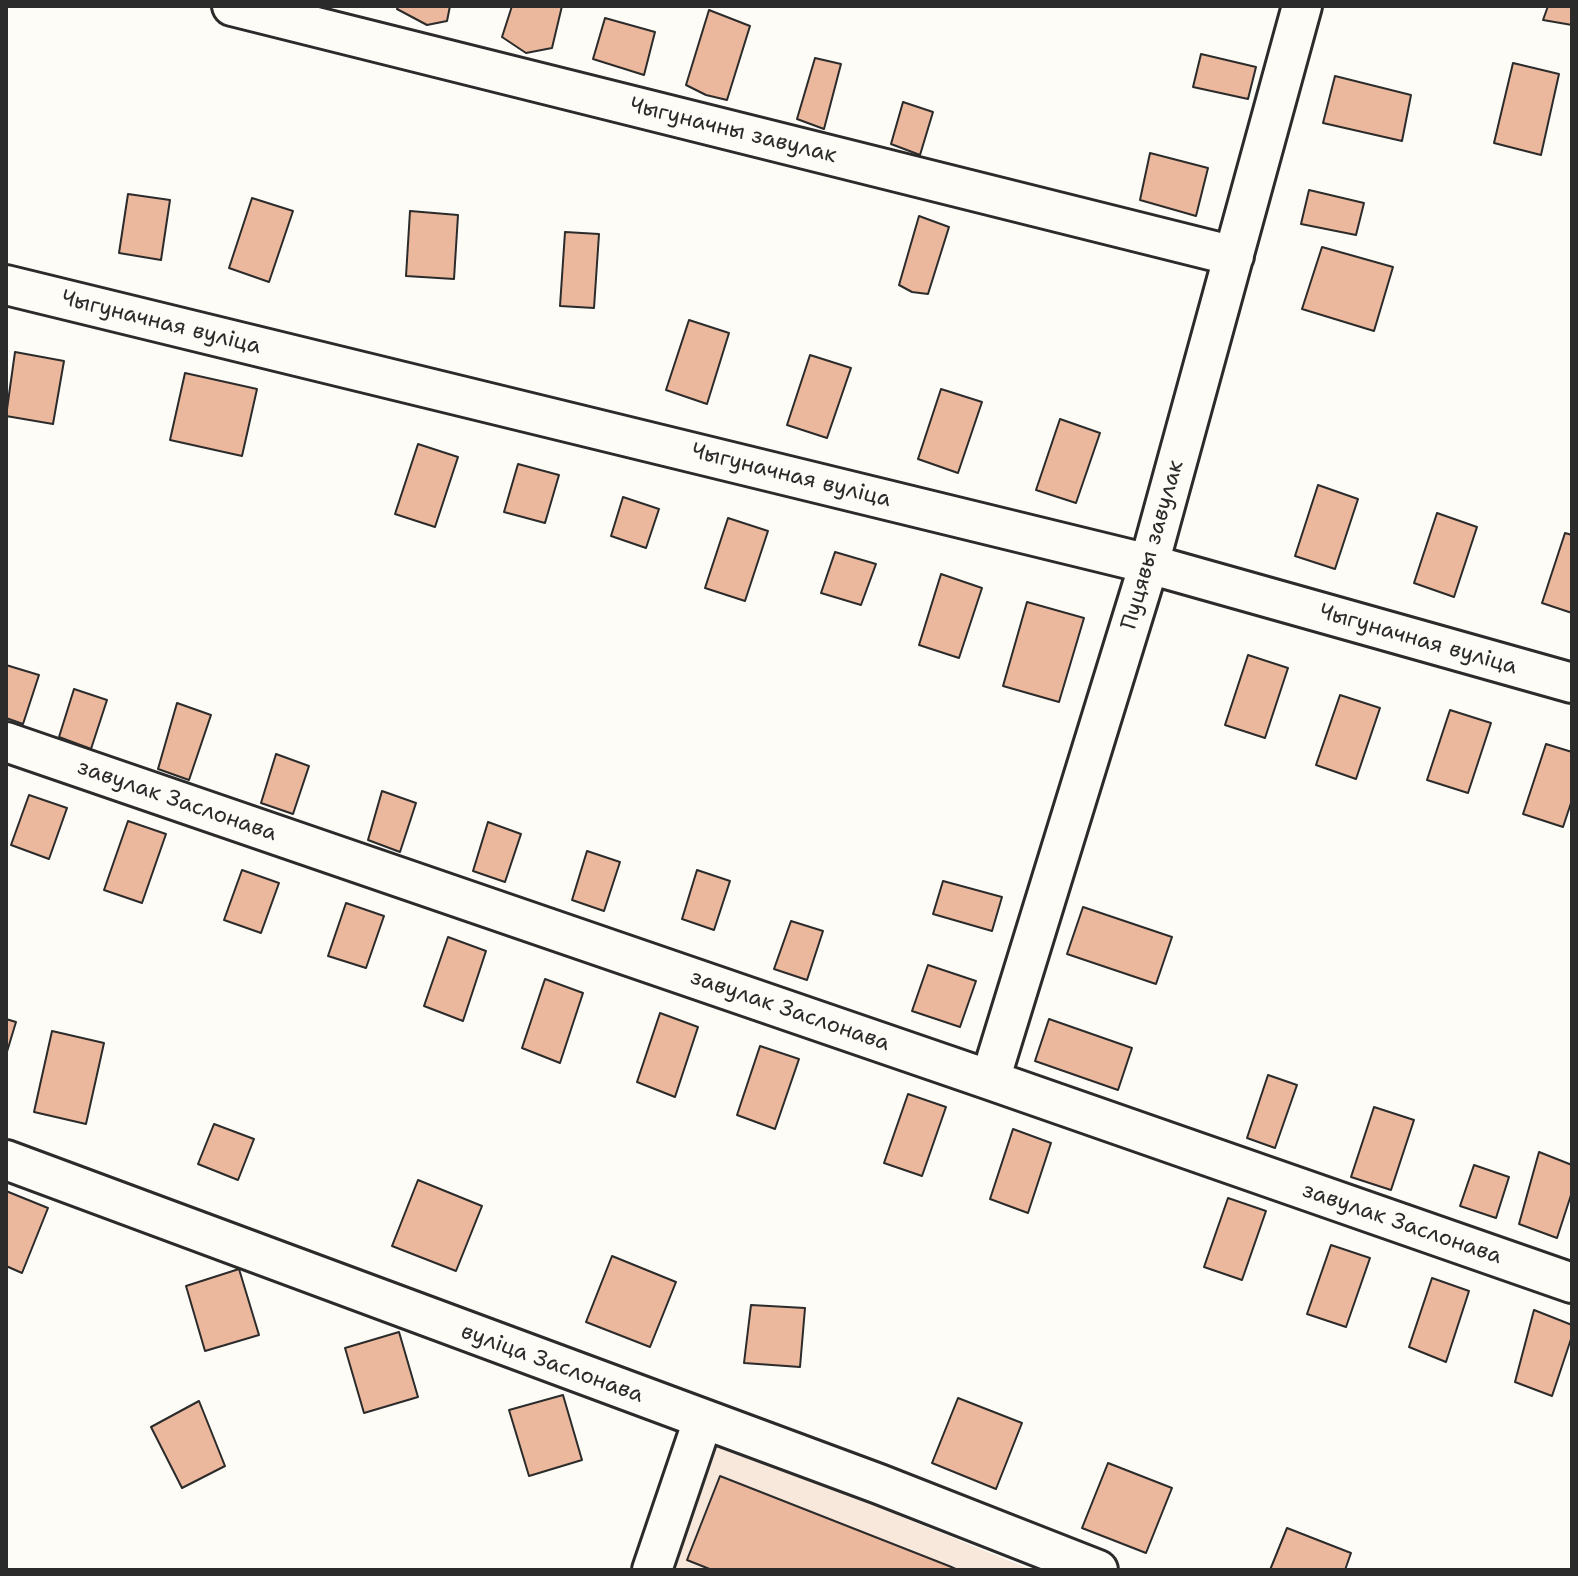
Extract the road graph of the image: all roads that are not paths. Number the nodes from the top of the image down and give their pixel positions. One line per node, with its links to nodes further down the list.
1 (232, 6): 3 (street, Чыгуначны завулак)
2 (1302, 6): 3 (street, Пуцявы завулак)
3 (1234, 256): 5 (street, Пуцявы завулак)
4 (6, 285): 5 (street, Чыгуначная вуліца)
5 (1149, 564): 6 (street, Чыгуначная вуліца); 8 (street, Пуцявы завулак)
6 (1572, 683)
7 (6, 742): 8 (street, завулак Заслонава)
8 (990, 1080): 10 (street, завулак Заслонава)
9 (6, 1160): 11 (street, вуліца Заслонава)
10 (1572, 1283)
11 (703, 1420): 12 (street); 13 (street, вуліца Заслонава)
12 (652, 1570)
13 (1098, 1570)

